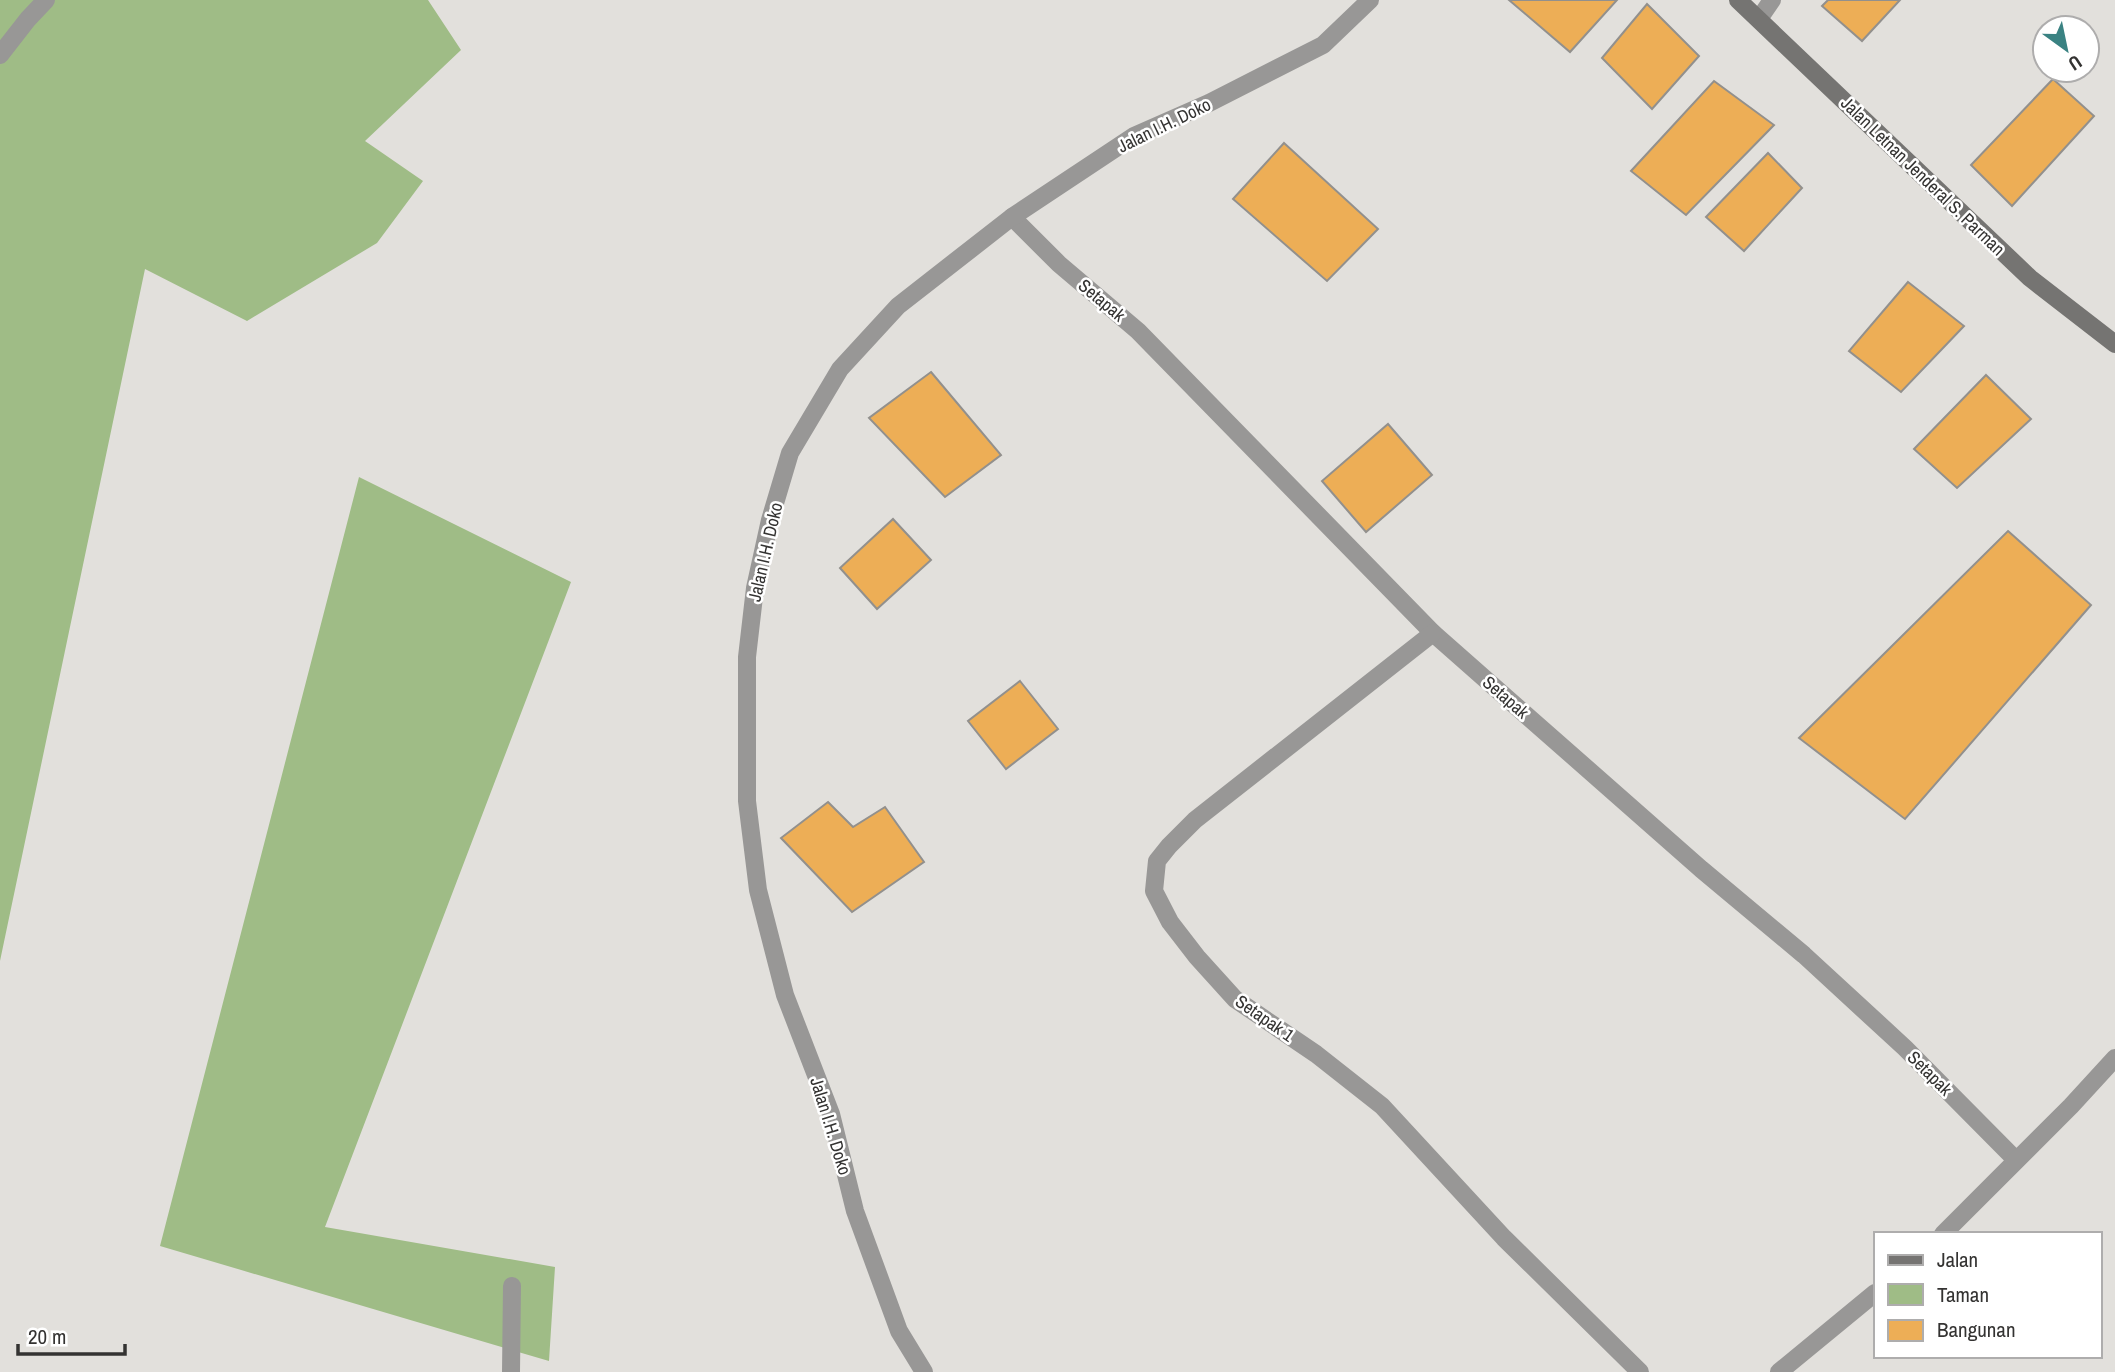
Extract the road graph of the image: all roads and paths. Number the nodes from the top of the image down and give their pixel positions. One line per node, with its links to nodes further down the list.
1 (46, 0): 6 (street)
2 (1370, 0): 7 (street, Jalan I.H. Doko)
3 (1738, 0): 5 (street, Jalan Letnan Jenderal S. Parman)
4 (1772, 0): 5 (street)
5 (1759, 19): 8 (street, Jalan Letnan Jenderal S. Parman)
6 (0, 55)
7 (1012, 217): 9 (street, Setapak); 16 (street, Jalan I.H. Doko)
8 (2115, 344)
9 (1433, 633): 11 (street, Setapak); 17 (street, Setapak 1)
10 (2115, 1058): 11 (street)
11 (2016, 1160): 12 (street)
12 (1945, 1232)
13 (512, 1286): 15 (street)
14 (1874, 1294): 18 (street)
15 (511, 1372)
16 (924, 1372)
17 (1640, 1372)
18 (1779, 1372)

